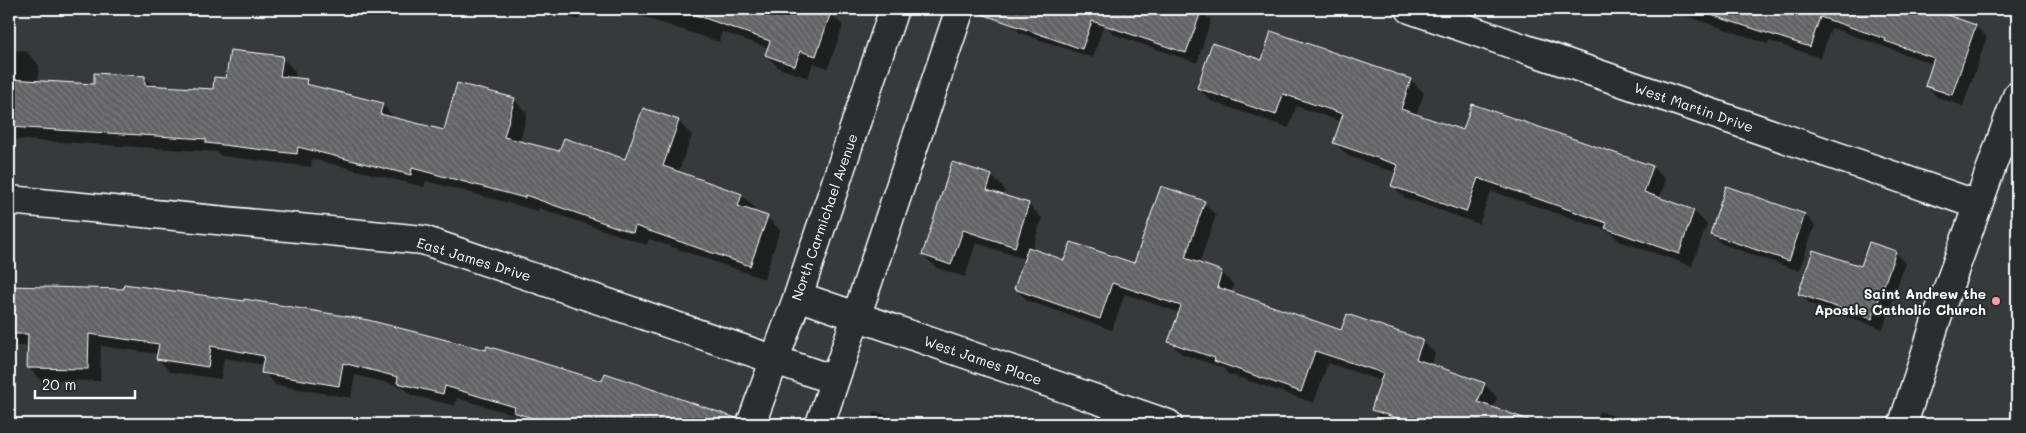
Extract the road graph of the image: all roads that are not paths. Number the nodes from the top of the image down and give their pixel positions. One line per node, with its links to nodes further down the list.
1 (894, 9): 7 (street, North Carmichael Avenue)
2 (960, 9): 8 (street)
3 (1410, 9): 6 (street, West Martin Drive)
4 (2017, 96): 6 (street)
5 (9, 200): 9 (street, East James Drive)
6 (1978, 205): 14 (street)
7 (798, 296): 8 (street, West James Place); 9 (street, North Carmichael Avenue)
8 (856, 316): 10 (street); 13 (street, West James Place)
9 (774, 359): 10 (street, East James Drive); 11 (street, North Carmichael Avenue)
10 (834, 380): 12 (street)
11 (751, 424)
12 (820, 424)
13 (1168, 424)
14 (1903, 424)

